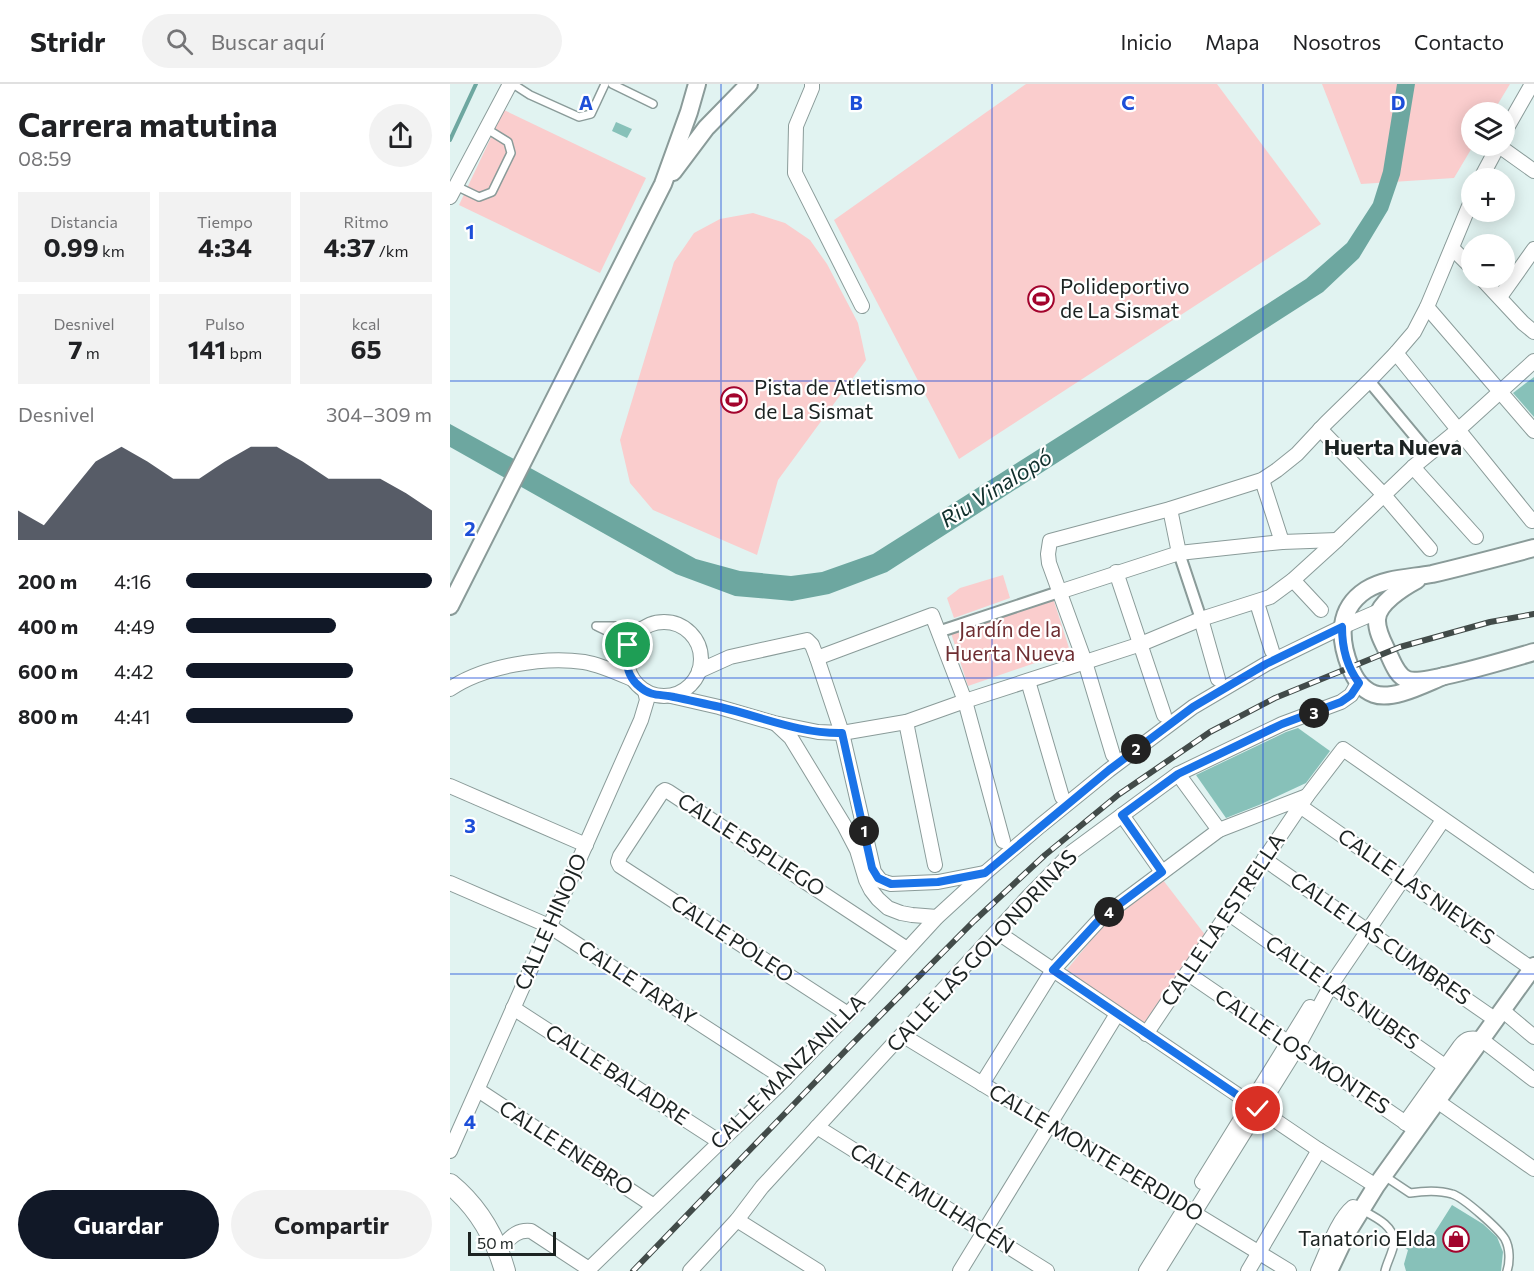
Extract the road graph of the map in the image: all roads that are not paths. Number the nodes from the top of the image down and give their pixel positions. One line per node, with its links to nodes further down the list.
1 (511, 84): 2 (lane); 10 (street)
2 (605, 84)
3 (612, 84): 8 (lane)
4 (697, 84): 13 (street)
5 (749, 84): 13 (street)
6 (807, 88): 21 (street)
7 (1530, 94): 9 (street)
8 (653, 104)
9 (1515, 117)
10 (486, 128): 14 (street); 14 (lane)
11 (1512, 156): 12 (street)
12 (1534, 171)
13 (663, 184): 48 (street)
14 (453, 191)
15 (1463, 222): 16 (street)
16 (1452, 248): 18 (street); 22 (street)
17 (1534, 249): 20 (street)
18 (1461, 257)
19 (1491, 288): 20 (street)
20 (1500, 297): 23 (street)
21 (862, 306)
22 (1427, 307): 24 (street); 27 (street)
23 (1534, 332)
24 (1396, 354): 26 (street); 29 (street)
25 (1534, 361): 27 (street)
26 (1369, 381): 28 (street); 31 (street)
27 (1500, 392): 29 (street); 30 (street)
28 (1320, 429): 33 (street); 34 (street)
29 (1458, 430): 31 (street); 36 (street)
30 (1534, 431)
31 (1429, 453): 32 (street)
32 (1413, 467): 34 (street); 37 (street)
33 (1262, 480): 35 (street); 39 (street)
34 (1383, 494): 38 (street); 41 (street)
35 (1170, 510): 42 (street); 46 (street)
36 (1532, 521)
37 (1476, 537)
38 (1337, 540): 39 (street); 45 (street)
39 (1282, 542): 42 (street)
40 (1534, 548): 44 (street)
41 (1430, 549)
42 (1179, 553): 43 (street); 51 (street)
43 (1116, 572): 46 (street); 56 (street)
44 (1432, 573): 50 (street); 53 (street)
45 (1293, 580): 47 (street); 49 (street)
46 (1059, 592): 54 (street); 62 (street)
47 (1257, 603): 51 (street); 58 (street)
48 (450, 606)
49 (1321, 610)
50 (1379, 611): 53 (street, CALLE MANZANILLA); 65 (street)
51 (1201, 619): 56 (street); 67 (street)
52 (645, 626): 55 (street); 57 (street); 57 (lane)
53 (1342, 627): 69 (street); 95 (street, CALLE MANZANILLA)
54 (938, 632): 61 (street); 73 (street)
55 (697, 642): 60 (street); 64 (street)
56 (1141, 644): 62 (street); 75 (street)
57 (627, 651): 63 (street); 66 (street)
58 (1272, 651)
59 (1534, 652): 65 (street)
60 (730, 657): 61 (street); 64 (street)
61 (818, 658): 79 (street)
62 (1084, 662): 68 (street); 81 (street)
63 (600, 666): 66 (street); 70 (street)
64 (698, 674): 72 (street); 74 (street)
65 (1444, 676): 69 (street)
66 (632, 679): 71 (street)
67 (1218, 679)
68 (1028, 681): 73 (street); 84 (street)
69 (1359, 683): 82 (street, CALLE LAS GOLONDRINAS)
70 (453, 685)
71 (645, 692): 72 (street); 90 (street, CALLE HINOJO)
72 (671, 696): 74 (street)
73 (965, 701): 76 (street); 89 (street)
74 (712, 706): 77 (street)
75 (1164, 714)
76 (906, 722): 79 (street); 93 (street)
77 (774, 723): 78 (street); 80 (street)
78 (818, 732): 79 (street); 80 (street)
79 (842, 733): 95 (street, CALLE MANZANILLA)
80 (798, 750): 100 (street)
81 (1113, 755)
82 (1178, 774): 86 (street, CALLE LAS GOLONDRINAS); 88 (street)
83 (450, 786): 90 (street)
84 (1062, 797)
85 (1304, 801): 87 (street, CALLE LA ESTRELLA); 88 (street); 91 (street, CALLE LA ESTRELLA); 96 (street, CALLE LAS NIEVES)
86 (1122, 815): 94 (street); 103 (street, CALLE LAS GOLONDRINAS)
87 (1443, 820): 96 (street); 97 (street)
88 (1219, 830): 94 (street)
89 (1003, 841)
90 (586, 845): 101 (street, CALLE HINOJO)
91 (1264, 859): 99 (street, CALLE LA ESTRELLA); 102 (street, CALLE LAS CUMBRES)
92 (618, 861): 104 (street, CALLE ESPLIEGO); 110 (street, CALLE POLEO)
93 (935, 865)
94 (1162, 872): 106 (street)
95 (985, 873): 100 (street, CALLE MANZANILLA)
96 (1404, 878): 102 (street); 105 (street, CALLE LAS NIEVES)
97 (1534, 882)
98 (450, 883): 101 (street, CALLE TARAY)
99 (1228, 913): 107 (street, CALLE LA ESTRELLA); 108 (street, CALLE LAS NUBES)
100 (937, 917): 104 (street, CALLE MANZANILLA)
101 (549, 926): 109 (street, CALLE HINOJO); 119 (street, CALLE TARAY)
102 (1368, 930): 108 (street); 112 (street, CALLE LAS CUMBRES)
103 (997, 932): 106 (street); 114 (street, CALLE LAS GOLONDRINAS)
104 (907, 949): 110 (street, CALLE MANZANILLA)
105 (1533, 967): 112 (street)
106 (1053, 970): 111 (street); 121 (street)
107 (1187, 974): 113 (street, CALLE LA ESTRELLA); 117 (street, CALLE LOS MONTES)
108 (1328, 984): 117 (street); 118 (street, CALLE LAS NUBES)
109 (513, 1008): 122 (street, CALLE HINOJO); 128 (street, CALLE BALADRE)
110 (848, 1014): 119 (street, CALLE MANZANILLA)
111 (1117, 1014): 113 (street); 125 (street)
112 (1499, 1015): 115 (street, CALLE LAS CUMBRES); 116 (street)
113 (1146, 1034): 124 (street)
114 (902, 1035): 121 (street, CALLE MONTE PERDIDO); 127 (street, CALLE LAS GOLONDRINAS)
115 (1534, 1037)
116 (1482, 1040): 118 (street); 120 (street)
117 (1293, 1045): 124 (street); 126 (street, CALLE LOS MONTES)
118 (1450, 1070): 123 (street); 126 (street)
119 (785, 1079): 128 (street, CALLE MANZANILLA)
120 (1534, 1080)
121 (982, 1084): 125 (street, CALLE MONTE PERDIDO)
122 (478, 1090): 129 (street, CALLE HINOJO); 135 (street, CALLE ENEBRO)
123 (1437, 1101): 126 (street); 131 (street)
124 (1254, 1106): 130 (street); 136 (street)
125 (1050, 1125): 136 (street, CALLE MONTE PERDIDO); 139 (street)
126 (1411, 1126): 132 (street)
127 (817, 1127): 138 (street, CALLE LAS GOLONDRINAS); 139 (street, CALLE MULHACÉN)
128 (720, 1142): 135 (street, CALLE MANZANILLA)
129 (450, 1150)
130 (1319, 1150): 132 (street); 141 (street)
131 (1534, 1169)
132 (1380, 1181): 137 (street); 156 (lane)
133 (450, 1184): 140 (main road)
134 (450, 1200): 142 (main road)
135 (654, 1206): 140 (street, CALLE MANZANILLA)
136 (1189, 1210): 141 (street, CALLE MONTE PERDIDO); 148 (street); 149 (street)
137 (1362, 1210): 152 (street); 153 (street); 154 (street); 155 (lane)
138 (736, 1220): 144 (street, CALLE LAS GOLONDRINAS); 145 (street)
139 (984, 1232): 146 (street); 147 (street, CALLE MULHACÉN)
140 (498, 1250): 143 (main road)
141 (1259, 1253): 150 (street); 151 (street, CALLE MONTE PERDIDO)
142 (492, 1271)
143 (505, 1271)
144 (690, 1271)
145 (818, 1271)
146 (960, 1271)
147 (1047, 1271)
148 (1146, 1271)
149 (1158, 1271)
150 (1248, 1271)
151 (1289, 1271)
152 (1318, 1271)
153 (1329, 1271)
154 (1337, 1271)
155 (1385, 1271)
156 (1507, 1271)

